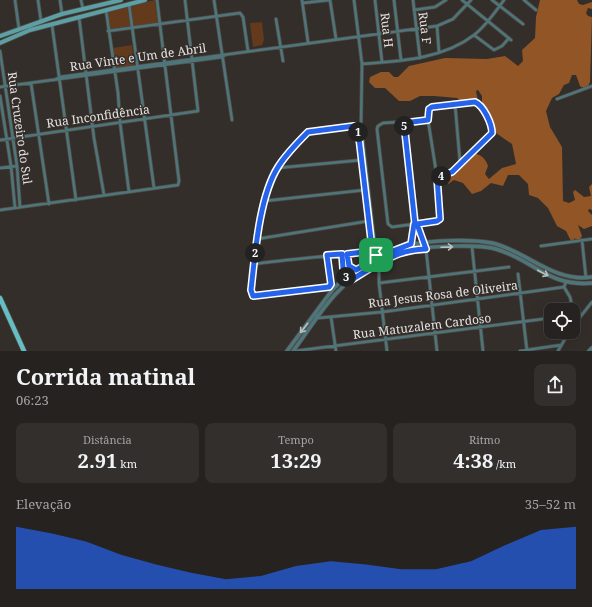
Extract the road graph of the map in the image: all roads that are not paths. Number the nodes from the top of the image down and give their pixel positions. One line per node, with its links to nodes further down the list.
1 (15, 0): 45 (street)
2 (38, 0): 38 (street)
3 (60, 0): 32 (street)
4 (82, 0): 27 (street)
5 (121, 0): 22 (main road)
6 (145, 0): 23 (main road)
7 (157, 0): 40 (street)
8 (185, 0): 36 (street)
9 (214, 0): 33 (street)
10 (330, 0): 21 (street); 53 (street)
11 (354, 0): 50 (street)
12 (375, 0): 49 (street, Rua H)
13 (394, 0): 47 (street)
14 (413, 0): 29 (street, Rua F)
15 (446, 0): 29 (street)
16 (462, 0): 24 (street)
17 (471, 0): 24 (street)
18 (492, 0): 26 (street)
19 (504, 0): 26 (street)
20 (524, 0): 30 (street)
21 (302, 1): 54 (street)
22 (104, 2): 25 (main road)
23 (129, 4): 28 (main road); 43 (street)
24 (468, 4): 37 (street); 42 (street)
25 (92, 6): 27 (main road); 31 (main road)
26 (499, 6): 37 (street); 41 (street)
27 (83, 9): 32 (main road)
28 (106, 10): 31 (main road); 46 (street)
29 (414, 10): 44 (street, Rua F)
30 (536, 10)
31 (94, 13): 34 (main road)
32 (62, 14): 38 (main road)
33 (216, 16): 36 (street); 58 (street); 60 (street)
34 (79, 17): 39 (main road); 71 (street)
35 (276, 18): 56 (street)
36 (187, 20): 40 (street); 62 (street)
37 (488, 21): 51 (street); 51 (street)
38 (41, 22): 45 (main road)
39 (52, 24): 48 (main road); 72 (street)
40 (160, 24): 43 (street); 66 (street)
41 (523, 24)
42 (437, 26): 44 (street, Rua Vinte e Um de Abril); 59 (street)
43 (132, 27): 46 (street); 68 (street)
44 (416, 28): 47 (street, Rua Vinte e Um de Abril); 61 (street, Rua F)
45 (21, 29): 48 (main road); 52 (main road)
46 (108, 31): 69 (street)
47 (397, 31): 49 (street, Rua Vinte e Um de Abril); 63 (street)
48 (24, 33): 55 (main road)
49 (378, 33): 50 (street, Rua Vinte e Um de Abril); 65 (street, Rua H)
50 (359, 35): 53 (street, Rua Vinte e Um de Abril); 67 (street)
51 (474, 35): 59 (street)
52 (0, 36)
53 (336, 39): 54 (street, Rua Vinte e Um de Abril)
54 (308, 42): 56 (street, Rua Vinte e Um de Abril)
55 (0, 43)
56 (281, 46): 58 (street, Rua Vinte e Um de Abril); 64 (street)
57 (0, 51): 74 (street, Rua Cruzeiro do Sul)
58 (248, 51): 60 (street, Rua Vinte e Um de Abril)
59 (440, 52): 61 (street)
60 (223, 56): 62 (street, Rua Vinte e Um de Abril); 83 (street)
61 (420, 58): 63 (street)
62 (192, 60): 66 (street, Rua Vinte e Um de Abril); 80 (street, Rua Inconfidência)
63 (401, 60): 65 (street)
64 (283, 61)
65 (382, 62): 67 (street)
66 (165, 64): 68 (street, Rua Vinte e Um de Abril); 80 (street)
67 (362, 64): 123 (street)
68 (138, 68): 69 (street, Rua Vinte e Um de Abril); 70 (street, Rua Vinte e Um de Abril); 82 (street)
69 (114, 69): 70 (street); 71 (street, Rua Vinte e Um de Abril)
70 (114, 73): 71 (street, Rua Vinte e Um de Abril); 85 (street)
71 (87, 75): 72 (street, Rua Vinte e Um de Abril); 87 (street)
72 (60, 79): 73 (street, Rua Vinte e Um de Abril); 88 (street)
73 (31, 83): 74 (street, Rua Vinte e Um de Abril); 89 (street)
74 (5, 86): 76 (street, Rua Vinte e Um de Abril); 90 (street, Rua Cruzeiro do Sul)
75 (592, 86): 78 (street)
76 (0, 87)
77 (0, 96): 81 (street, Rua Cruzeiro do Sul)
78 (557, 99)
79 (455, 104): 84 (street); 94 (street); 94 (street)
80 (170, 115): 82 (street, Rua Inconfidência); 100 (street)
81 (2, 116): 91 (street, Rua Cruzeiro do Sul)
82 (145, 118): 85 (street, Rua Inconfidência); 100 (street)
83 (232, 120)
84 (428, 120): 86 (street); 99 (street)
85 (120, 122): 87 (street, Rua Inconfidência); 102 (street)
86 (404, 123): 111 (street); 111 (street)
87 (93, 126): 88 (street, Rua Inconfidência); 103 (street)
88 (65, 130): 89 (street, Rua Inconfidência); 104 (street)
89 (40, 134): 90 (street, Rua Inconfidência); 106 (street)
90 (12, 138): 91 (street, Rua Inconfidência); 96 (street, Rua Cruzeiro do Sul)
91 (7, 139): 92 (street, Rua Inconfidência); 95 (street, Rua Cruzeiro do Sul)
92 (0, 140)
93 (362, 160): 98 (street); 98 (street); 101 (street)
94 (460, 162): 99 (street)
95 (11, 166): 96 (street); 97 (street); 108 (street, Rua Cruzeiro do Sul)
96 (17, 166): 107 (street, Rua Cruzeiro do Sul)
97 (0, 168)
98 (277, 168): 105 (street)
99 (437, 177): 111 (street)
100 (154, 188): 102 (street)
101 (365, 190): 105 (street); 110 (street)
102 (129, 192): 103 (street)
103 (104, 195): 104 (street)
104 (76, 200): 106 (street)
105 (264, 201): 112 (street)
106 (49, 204): 107 (street)
107 (20, 207): 108 (street)
108 (15, 208): 109 (street)
109 (0, 210)
110 (369, 221): 112 (street); 121 (street)
111 (415, 224): 115 (street); 116 (street)
112 (257, 239): 127 (street)
113 (592, 239): 114 (street)
114 (582, 240): 117 (street); 138 (street)
115 (424, 243): 116 (street); 119 (street); 124 (street)
116 (411, 244): 123 (street)
117 (541, 246)
118 (472, 247): 119 (street, one-way to 118); 124 (street); 132 (street)
119 (426, 249): 126 (street); 135 (street)
120 (342, 254): 121 (street); 122 (street); 137 (street)
121 (347, 254): 131 (street)
122 (327, 255): 127 (street); 127 (street)
123 (378, 255): 125 (street); 126 (street)
124 (522, 259): 134 (street); 139 (street, one-way to 139)
125 (371, 262): 128 (street); 131 (street)
126 (383, 262): 129 (street)
127 (254, 264)
128 (374, 266): 129 (street); 137 (street)
129 (379, 267): 141 (street)
130 (509, 267): 132 (street)
131 (356, 270): 137 (street)
132 (474, 270): 135 (street); 146 (street)
133 (518, 274): 144 (street)
134 (558, 274): 138 (street); 139 (street)
135 (429, 276): 141 (street); 149 (street)
136 (592, 277): 138 (street)
137 (346, 278): 151 (street); 153 (street)
138 (586, 278)
139 (555, 279): 140 (street)
140 (566, 282): 142 (street); 143 (street)
141 (379, 283): 150 (street)
142 (592, 283)
143 (564, 287): 144 (street, Rua Jesus Rosa de Oliveira); 148 (street)
144 (520, 294): 146 (street, Rua Jesus Rosa de Oliveira); 156 (street)
145 (0, 298): 164 (main road)
146 (477, 299): 149 (street, Rua Jesus Rosa de Oliveira); 157 (street)
147 (592, 302): 154 (street)
148 (571, 303)
149 (432, 305): 150 (street, Rua Jesus Rosa de Oliveira); 158 (street)
150 (382, 312): 152 (street, Rua Jesus Rosa de Oliveira); 159 (street)
151 (315, 314): 153 (street); 165 (street, one-way to 165)
152 (331, 317): 153 (street, Rua Jesus Rosa de Oliveira); 161 (street)
153 (318, 318): 166 (street)
154 (580, 318)
155 (544, 319): 156 (street, Rua Matuzalem Cardoso)
156 (524, 322): 157 (street, Rua Matuzalem Cardoso); 172 (street)
157 (480, 327): 158 (street, Rua Matuzalem Cardoso); 170 (street)
158 (435, 333): 159 (street, Rua Matuzalem Cardoso); 169 (street)
159 (386, 339): 161 (street, Rua Matuzalem Cardoso); 168 (street)
160 (565, 339): 162 (street)
161 (335, 346): 166 (street, Rua Matuzalem Cardoso); 167 (street)
162 (561, 346): 172 (street); 173 (street)
163 (592, 348): 174 (street)
164 (24, 351)
165 (287, 351)
166 (294, 351)
167 (336, 351)
168 (387, 351)
169 (437, 351)
170 (483, 351)
171 (520, 351): 172 (street)
172 (527, 351)
173 (558, 351)
174 (589, 351)

